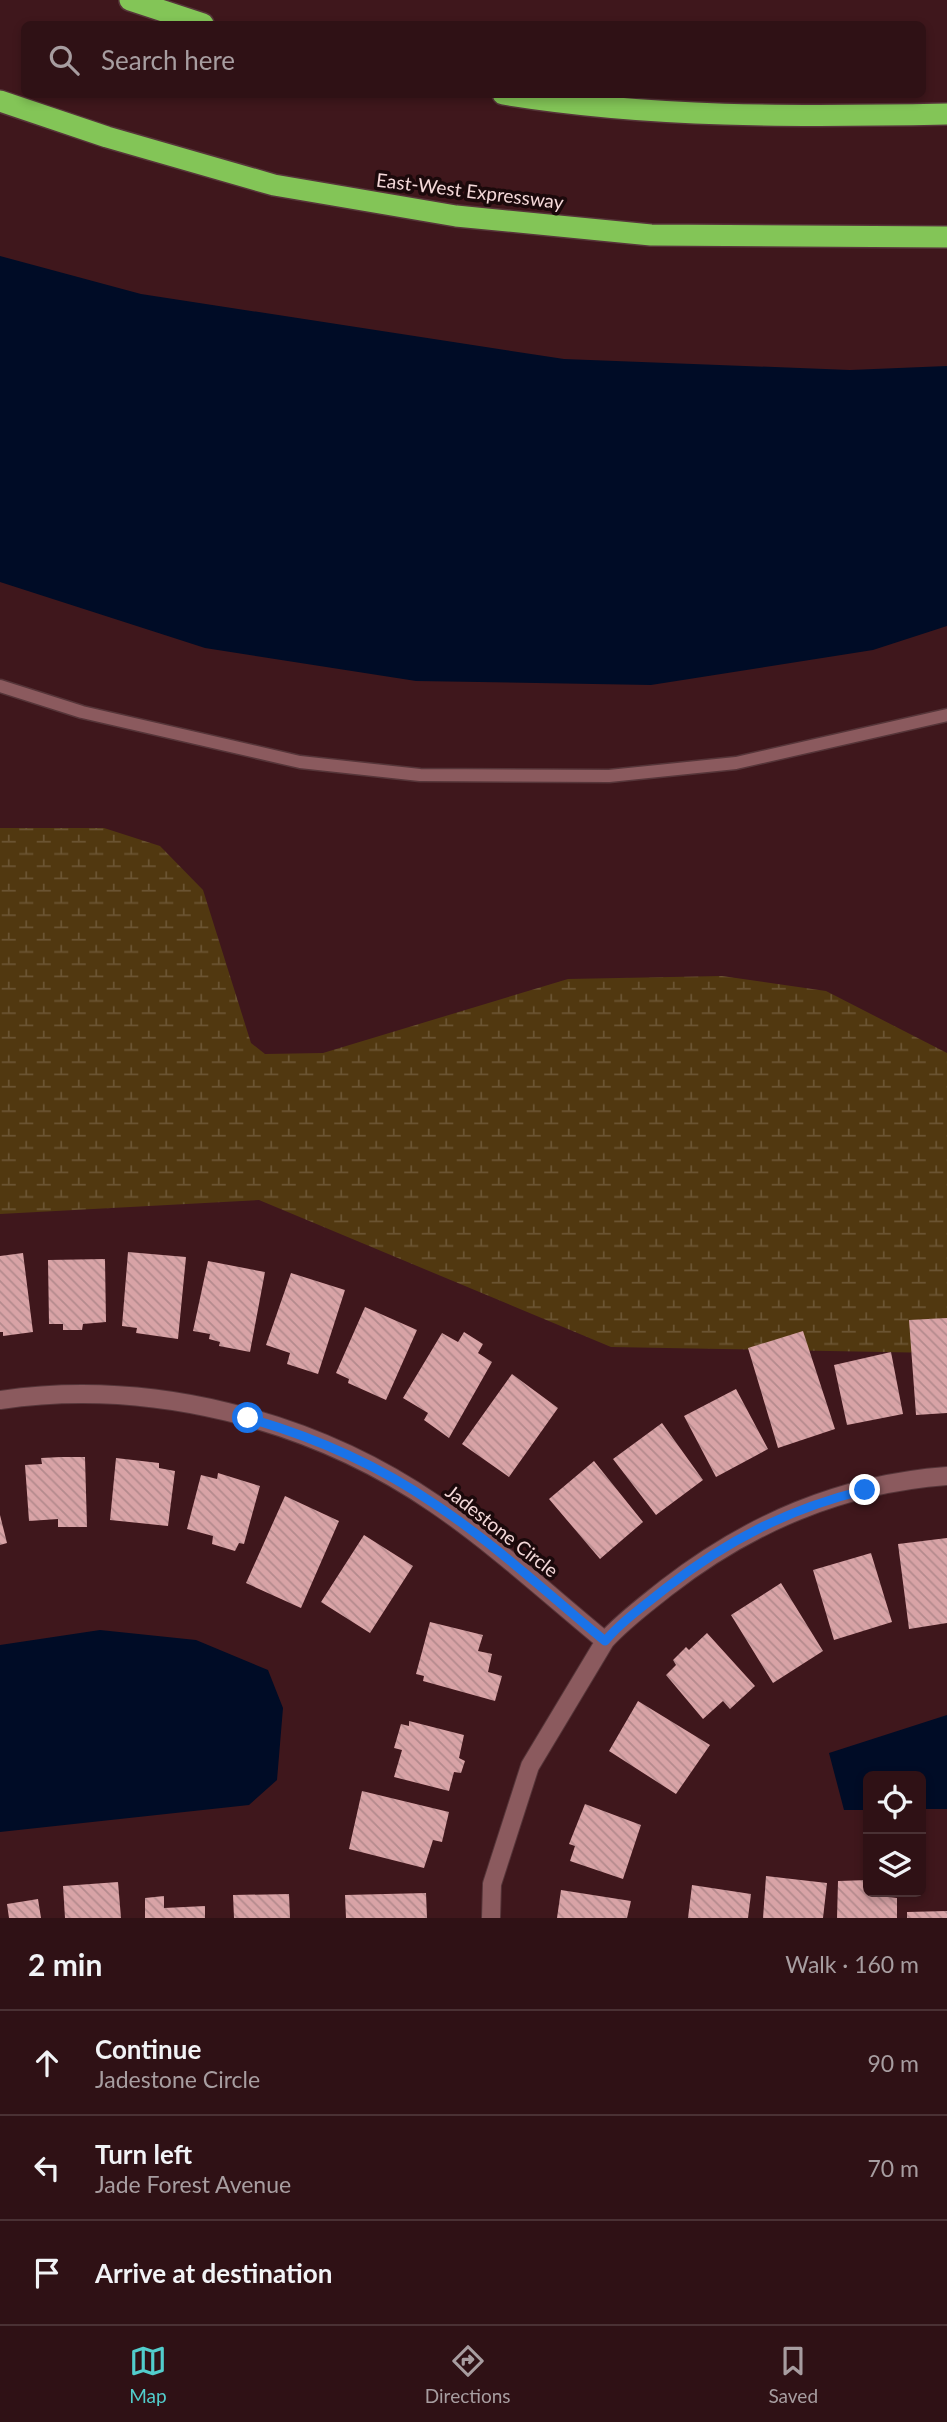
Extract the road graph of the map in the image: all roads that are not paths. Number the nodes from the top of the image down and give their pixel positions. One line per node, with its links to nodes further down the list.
1 (130, 0): 2 (highway)
2 (194, 21)
3 (526, 98): 5 (highway)
4 (0, 101): 6 (highway, East-West Expressway)
5 (947, 114)
6 (947, 237)
7 (0, 686): 8 (lane)
8 (947, 715)
9 (0, 1400): 11 (street, Jadestone Circle)
10 (947, 1476): 11 (street)
11 (605, 1641): 12 (street)
12 (491, 1918)

